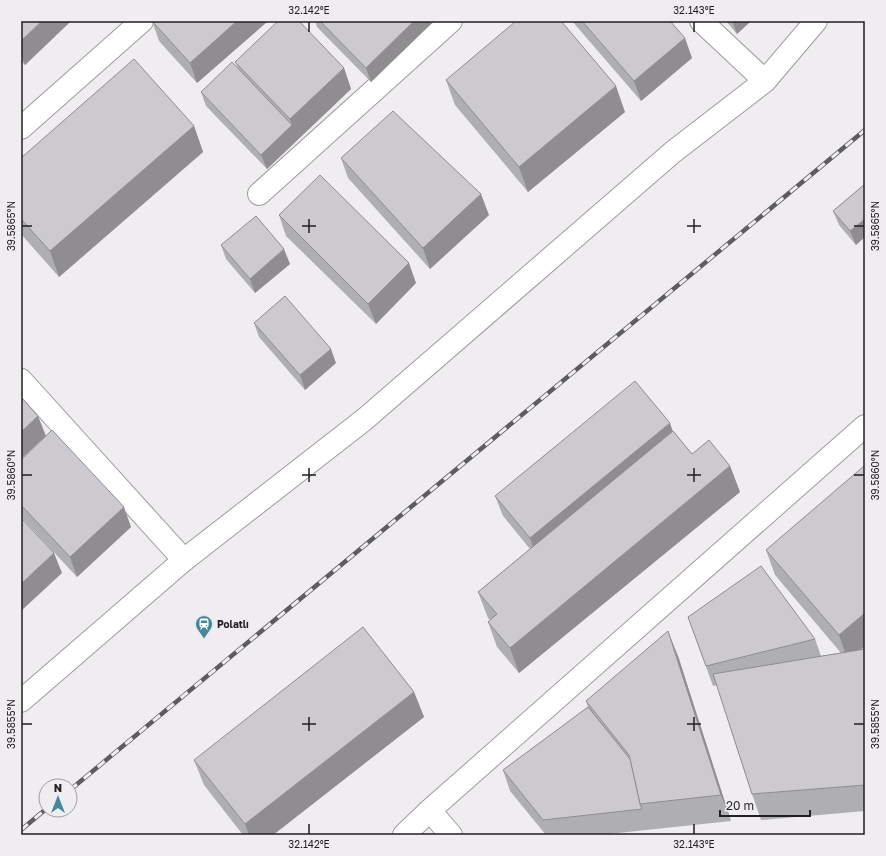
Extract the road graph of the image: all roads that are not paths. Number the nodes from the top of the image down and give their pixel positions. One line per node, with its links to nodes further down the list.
1 (142, 21): 6 (street)
2 (451, 21): 7 (street)
3 (701, 21): 5 (street)
4 (816, 21): 5 (street)
5 (765, 81): 10 (street)
6 (21, 128)
7 (259, 194)
8 (21, 380): 10 (street)
9 (865, 426): 12 (street)
10 (184, 560): 11 (street)
11 (21, 701)
12 (429, 811): 13 (street); 14 (street)
13 (404, 835)
14 (451, 835)

